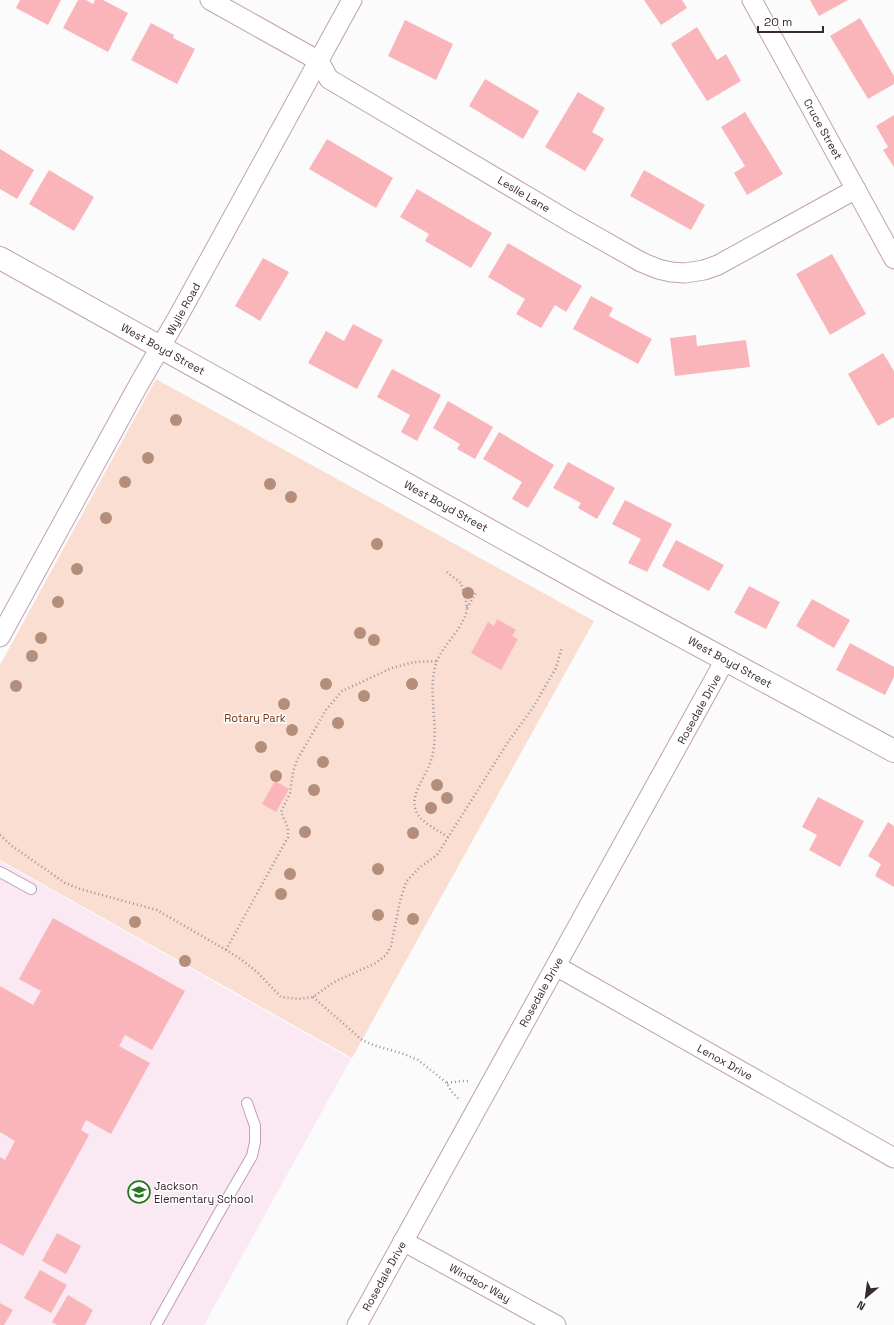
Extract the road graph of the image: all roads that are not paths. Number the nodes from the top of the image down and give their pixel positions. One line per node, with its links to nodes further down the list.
1 (210, 0): 4 (street)
2 (352, 0): 4 (street, Wylie Road)
3 (752, 0): 5 (street, Cruce Street)
4 (319, 61): 5 (street, Leslie Lane); 8 (street, Wylie Road)
5 (856, 189): 7 (street, Cruce Street)
6 (0, 258): 8 (street, West Boyd Street)
7 (894, 259)
8 (161, 348): 9 (street, Wylie Road); 10 (street, West Boyd Street)
9 (0, 637)
10 (725, 660): 11 (street, West Boyd Street); 14 (street, Rosedale Drive)
11 (894, 751)
12 (0, 872): 13 (lane)
13 (31, 889)
14 (556, 966): 16 (street, Lenox Drive); 17 (street, Rosedale Drive)
15 (247, 1103): 18 (lane)
16 (894, 1158)
17 (403, 1241): 19 (street, Rosedale Drive); 20 (street, Windsor Way)
18 (156, 1325)
19 (357, 1325)
20 (556, 1325)

